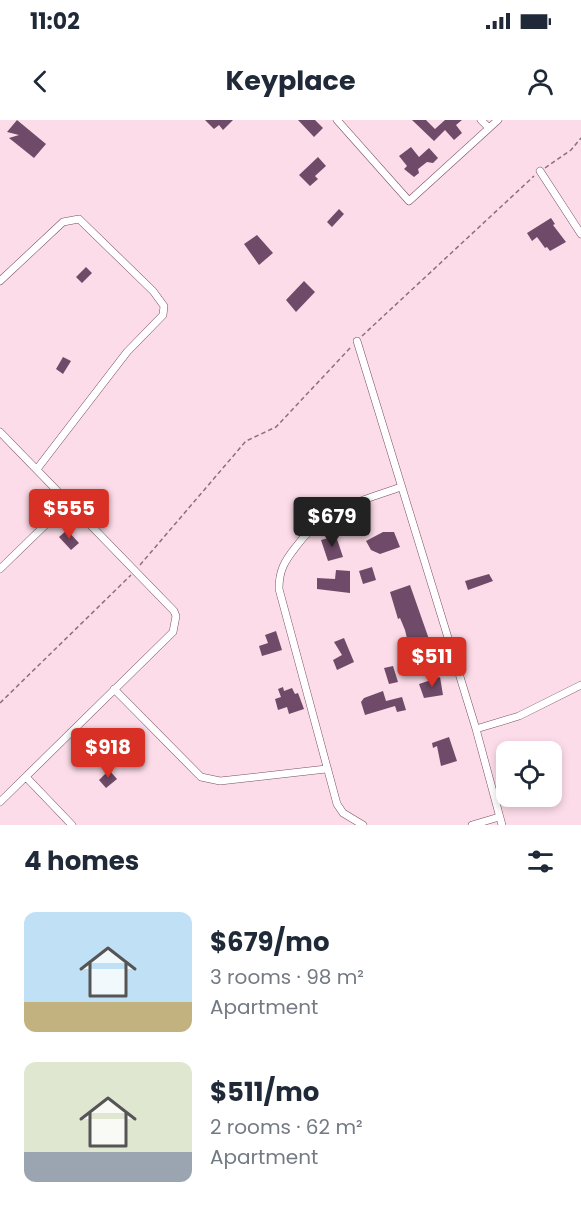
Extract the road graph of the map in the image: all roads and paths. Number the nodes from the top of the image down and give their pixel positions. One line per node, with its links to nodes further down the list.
1 (337, 120): 4 (street)
2 (481, 120): 4 (street)
3 (498, 120): 4 (street)
4 (489, 128)
5 (540, 171): 6 (street)
6 (581, 234)
7 (0, 281): 10 (street)
8 (357, 341): 11 (street)
9 (0, 432): 10 (street)
10 (37, 469): 12 (street)
11 (401, 487): 18 (street); 19 (street)
12 (69, 502): 13 (street); 14 (street)
13 (0, 569)
14 (136, 570): 16 (street); 17 (path)
15 (581, 685): 18 (street)
16 (114, 689): 19 (street); 20 (street)
17 (0, 703)
18 (476, 729): 22 (street)
19 (326, 769): 24 (street)
20 (26, 777): 21 (street); 23 (street)
21 (0, 802)
22 (500, 817): 25 (street); 26 (street)
23 (72, 825)
24 (363, 825)
25 (472, 825)
26 (502, 825)

